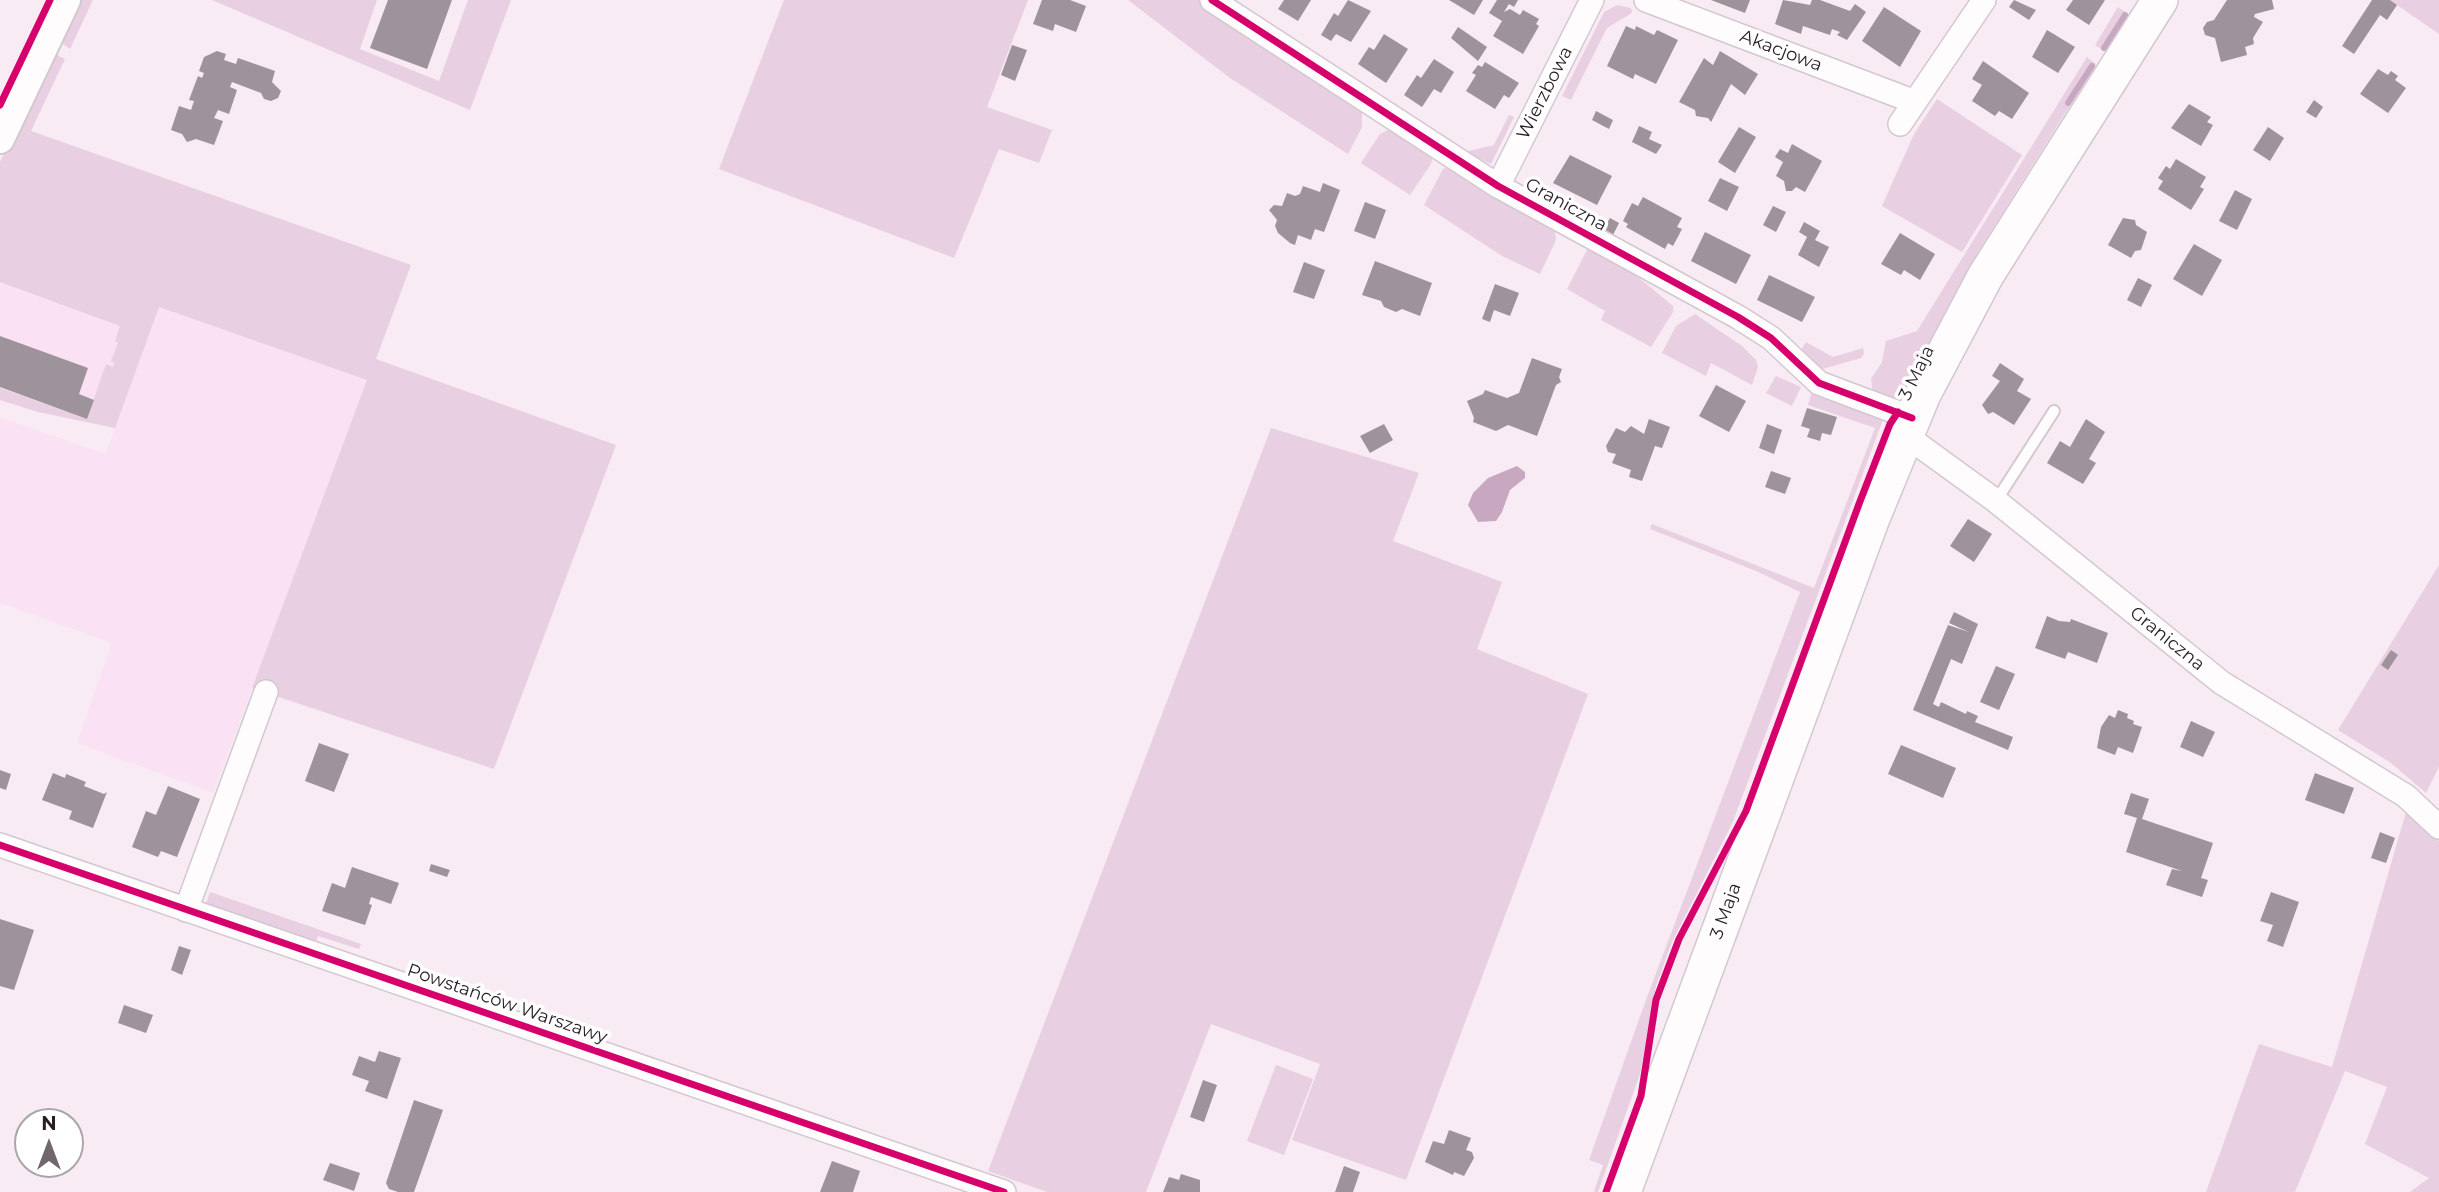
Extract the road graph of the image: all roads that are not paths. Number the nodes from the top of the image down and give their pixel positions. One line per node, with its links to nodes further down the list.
1 (66, 0): 9 (street)
2 (1212, 0): 10 (street, Graniczna)
3 (1592, 0): 10 (street, Wierzbowa)
4 (1646, 0): 7 (street, Akacjowa)
5 (1984, 0): 7 (street)
6 (2160, 0): 12 (main road, 3 Maja)
7 (1915, 102): 8 (street)
8 (1900, 124)
9 (0, 139)
10 (1498, 186): 12 (street, Graniczna)
11 (2054, 411): 13 (lane)
12 (1909, 427): 13 (street, Graniczna); 19 (main road, 3 Maja)
13 (1996, 501): 15 (street, Graniczna)
14 (266, 692): 17 (street)
15 (2439, 827)
16 (0, 845): 17 (street, Powstańców Warszawy)
17 (186, 910): 18 (street, Powstańców Warszawy)
18 (1004, 1192)
19 (1623, 1192)

